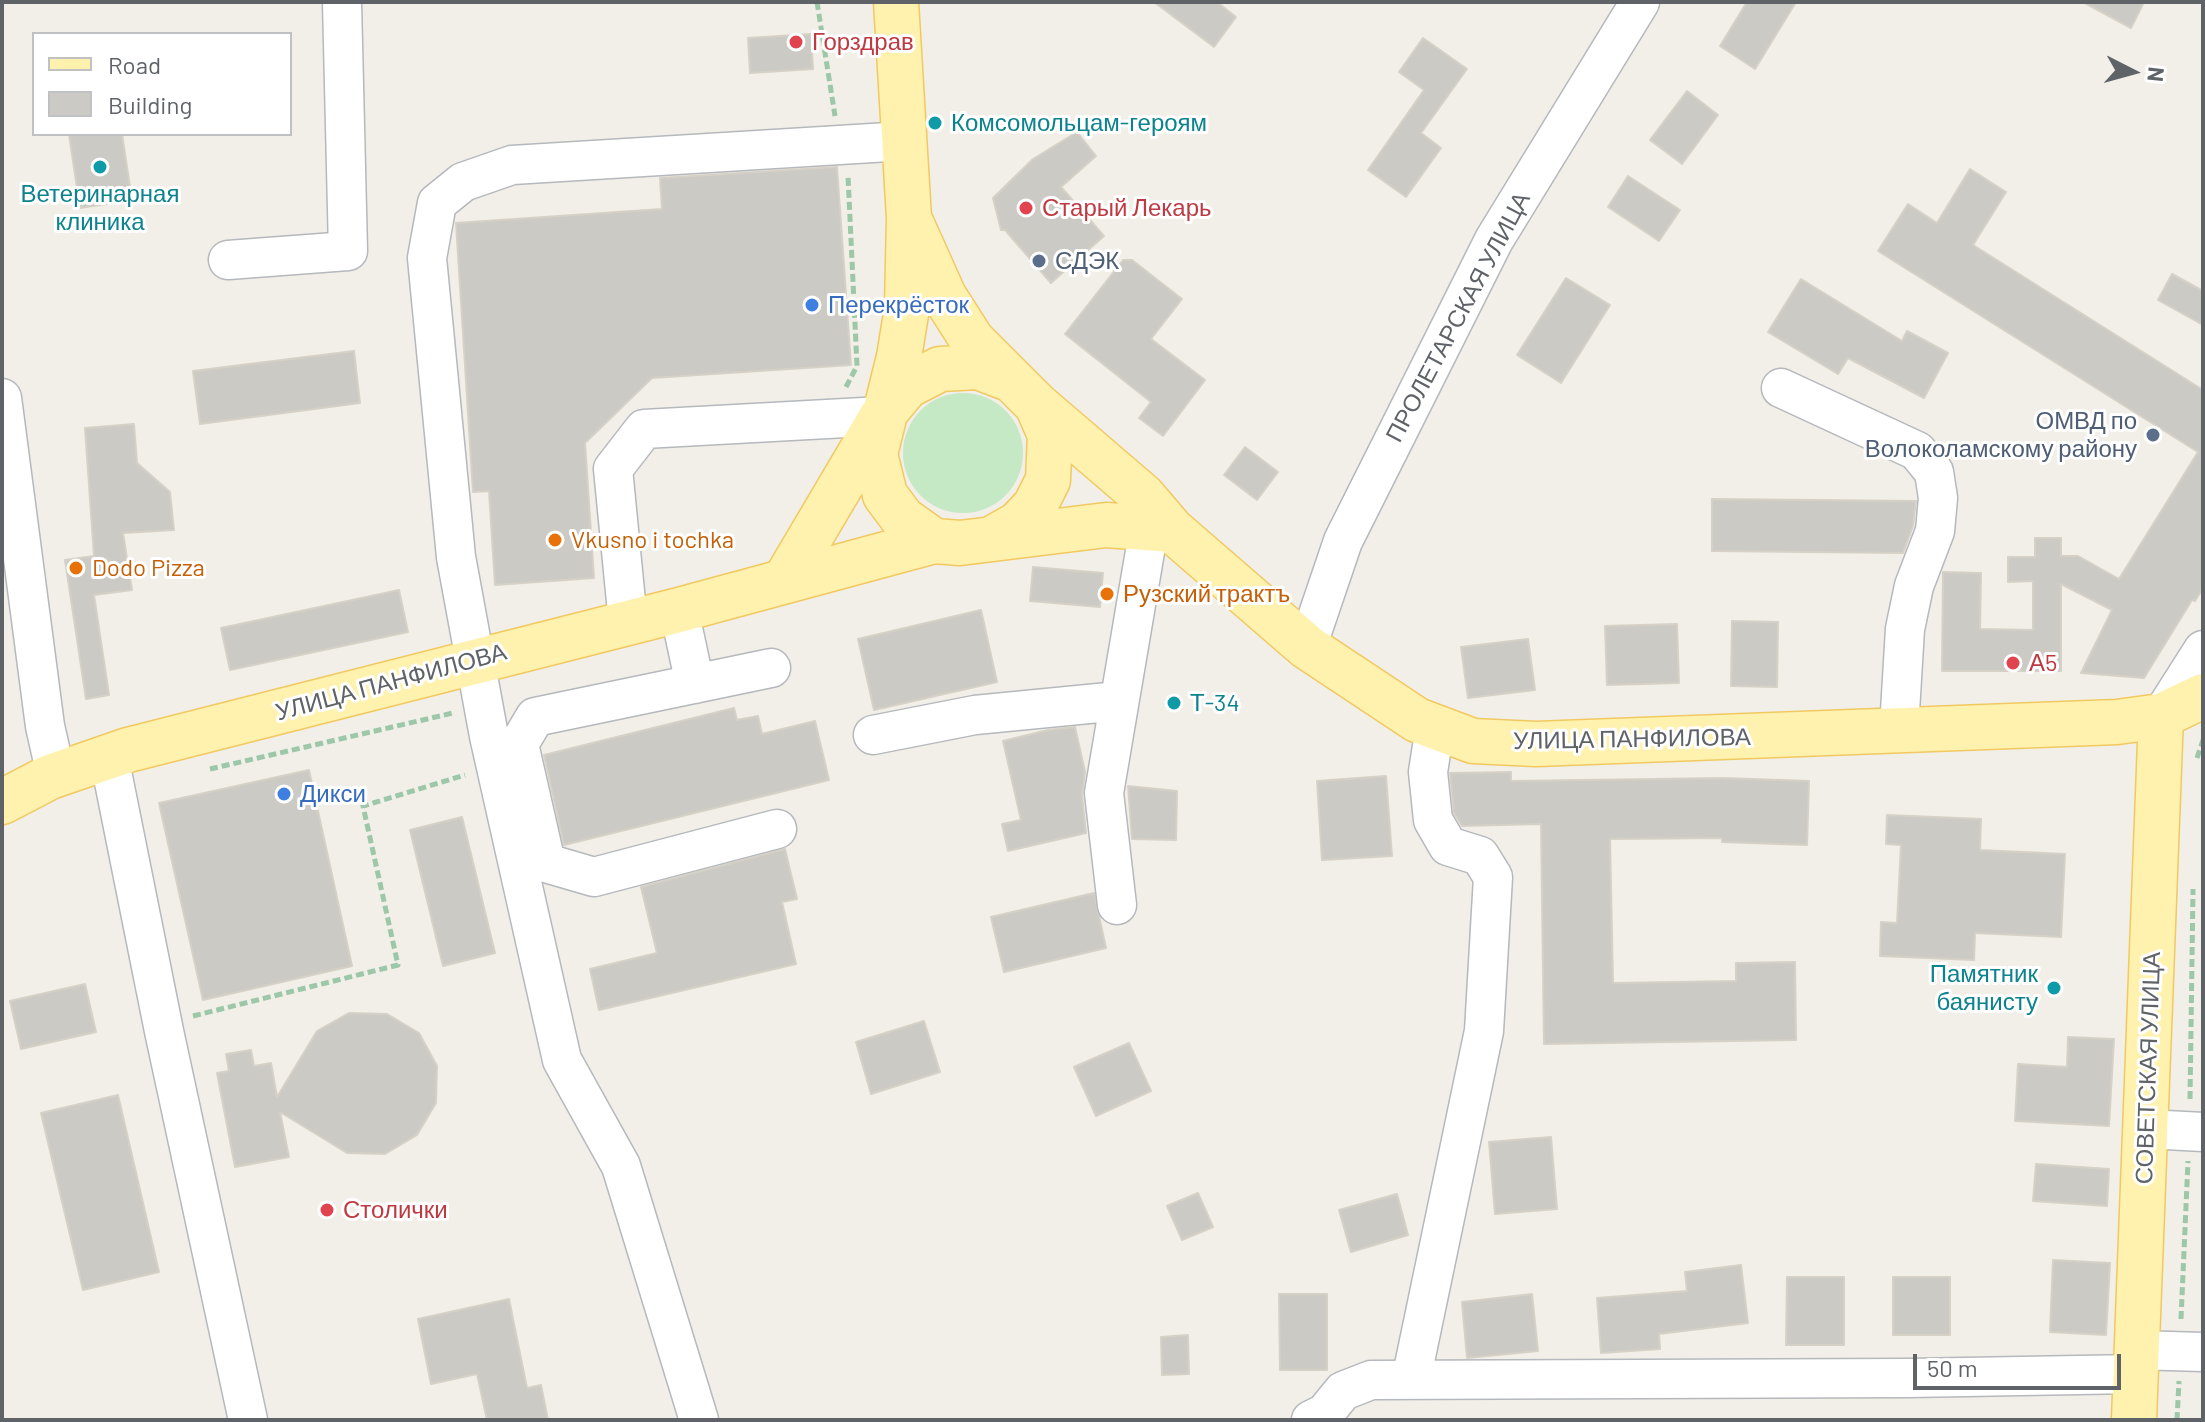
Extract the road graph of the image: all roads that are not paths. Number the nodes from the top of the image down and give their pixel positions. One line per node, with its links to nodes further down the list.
1 (342, 2): 6 (street)
2 (896, 2): 4 (main road)
3 (1640, 2): 17 (street, ПРОЛЕТАРСКАЯ УЛИЦА)
4 (905, 141): 5 (main road); 20 (street)
5 (909, 218): 8 (main road); 10 (main road)
6 (228, 260)
7 (1781, 388): 26 (street)
8 (1025, 393): 10 (main road, УЛИЦА ПАНФИЛОВА); 11 (main road, УЛИЦА ПАНФИЛОВА); 12 (main road, УЛИЦА ПАНФИЛОВА)
9 (2, 398): 29 (street)
10 (882, 416): 13 (main road); 14 (main road, УЛИЦА ПАНФИЛОВА); 16 (street)
11 (1160, 529): 12 (main road, УЛИЦА ПАНФИЛОВА); 17 (main road, УЛИЦА ПАНФИЛОВА); 23 (street)
12 (995, 537): 13 (main road, УЛИЦА ПАНФИЛОВА)
13 (934, 541): 14 (main road, УЛИЦА ПАНФИЛОВА)
14 (785, 580): 15 (main road, УЛИЦА ПАНФИЛОВА)
15 (679, 610): 16 (main road, УЛИЦА ПАНФИЛОВА); 21 (street)
16 (628, 622): 20 (main road, УЛИЦА ПАНФИЛОВА)
17 (1307, 647): 25 (main road, УЛИЦА ПАНФИЛОВА)
18 (2203, 650): 24 (street)
19 (771, 668): 21 (street)
20 (478, 673): 28 (main road, УЛИЦА ПАНФИЛОВА); 39 (street)
21 (695, 684): 31 (street)
22 (2203, 696): 24 (main road, УЛИЦА ПАНФИЛОВА)
23 (1119, 701): 27 (street); 32 (street)
24 (2161, 716): 26 (main road, УЛИЦА ПАНФИЛОВА); 33 (main road, СОВЕТСКАЯ УЛИЦА)
25 (1435, 727): 26 (main road, УЛИЦА ПАНФИЛОВА); 37 (street)
26 (1899, 728)
27 (873, 735)
28 (109, 757): 29 (main road, УЛИЦА ПАНФИЛОВА); 38 (street)
29 (56, 775): 30 (main road, УЛИЦА ПАНФИЛОВА)
30 (2, 802)
31 (777, 829)
32 (1117, 905)
33 (2147, 1129): 34 (street); 36 (main road, СОВЕТСКАЯ УЛИЦА)
34 (2196, 1132)
35 (2191, 1351): 36 (street)
36 (2136, 1362): 37 (street); 41 (main road, СОВЕТСКАЯ УЛИЦА)
37 (1411, 1380): 40 (street)
38 (248, 1420)
39 (699, 1420)
40 (1312, 1420)
41 (2134, 1420)

